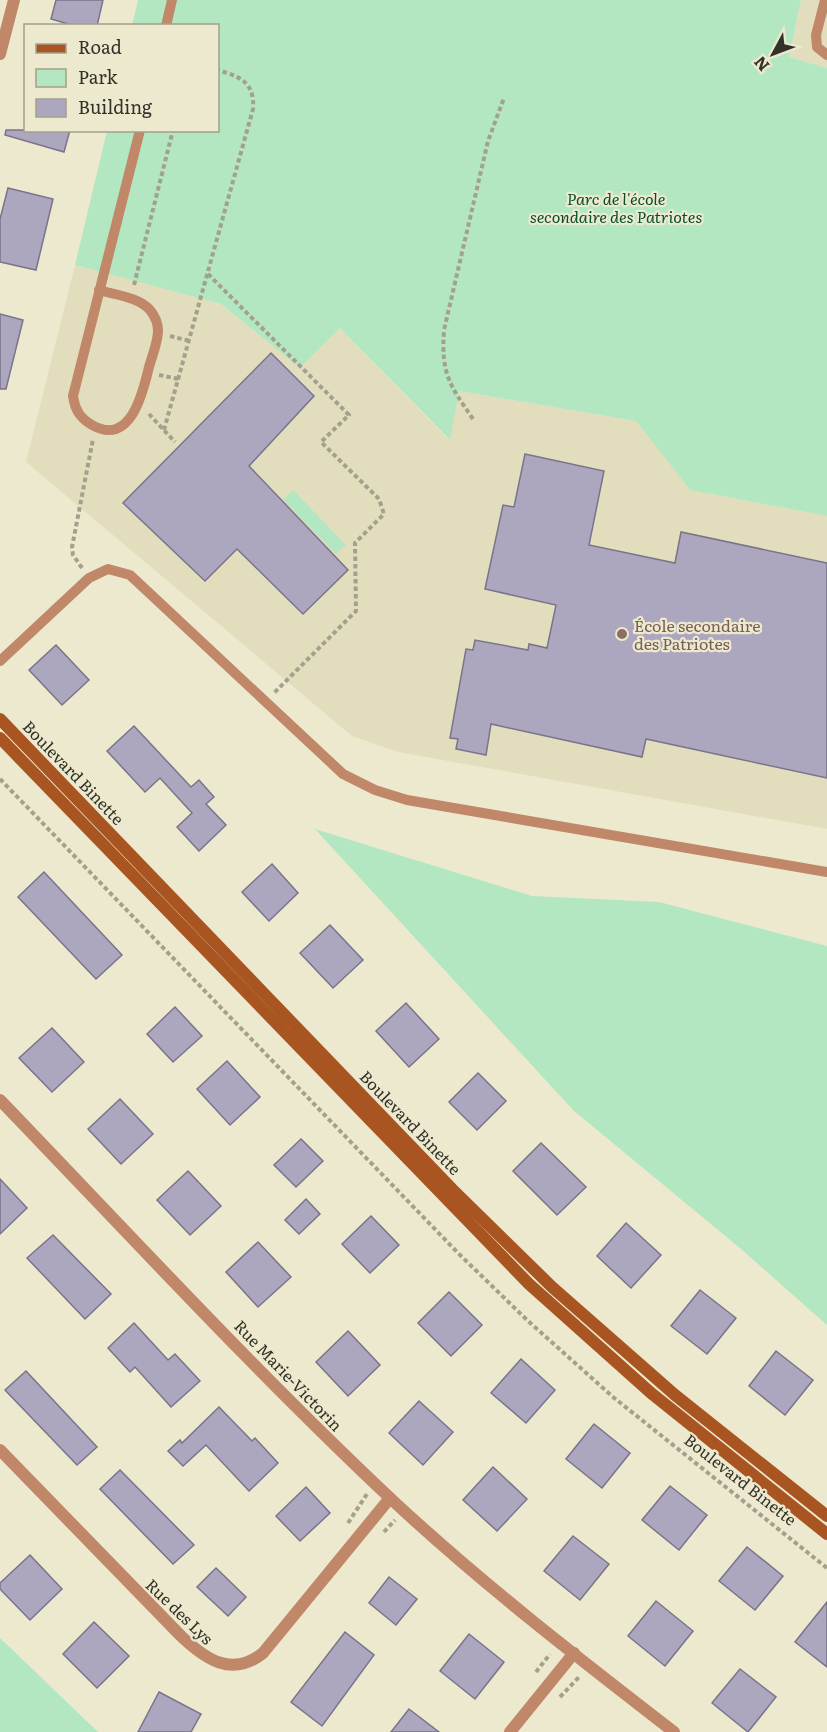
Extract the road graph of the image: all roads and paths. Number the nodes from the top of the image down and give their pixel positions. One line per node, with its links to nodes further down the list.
1 (14, 0): 5 (street)
2 (172, 0): 4 (lane)
3 (825, 0): 6 (lane)
4 (166, 24)
5 (0, 54)
6 (827, 56)
7 (219, 70): 11 (path)
8 (504, 98): 17 (path)
9 (139, 132): 12 (lane)
10 (172, 132): 13 (path)
11 (208, 274): 15 (path); 23 (path)
12 (99, 290): 18 (lane); 18 (lane)
13 (142, 292)
14 (169, 327): 15 (path)
15 (190, 341): 19 (path)
16 (148, 414): 19 (path)
17 (473, 420)
18 (96, 427): 21 (path)
19 (164, 430): 20 (path)
20 (176, 442)
21 (88, 578): 22 (lane); 23 (lane)
22 (0, 661)
23 (266, 702): 27 (lane)
24 (0, 719): 32 (street, Boulevard Binette)
25 (0, 738): 34 (street, Boulevard Binette)
26 (0, 778): 35 (path, Boulevard Binette)
27 (827, 872)
28 (0, 1100): 30 (street, Rue Marie-Victorin)
29 (0, 1450): 30 (street, Rue des Lys)
30 (390, 1498): 36 (street, Rue Marie-Victorin)
31 (356, 1507): 33 (path)
32 (827, 1516)
33 (343, 1533)
34 (827, 1534)
35 (827, 1568)
36 (574, 1653): 37 (street); 38 (street, Rue Marie-Victorin)
37 (510, 1732)
38 (674, 1732)

